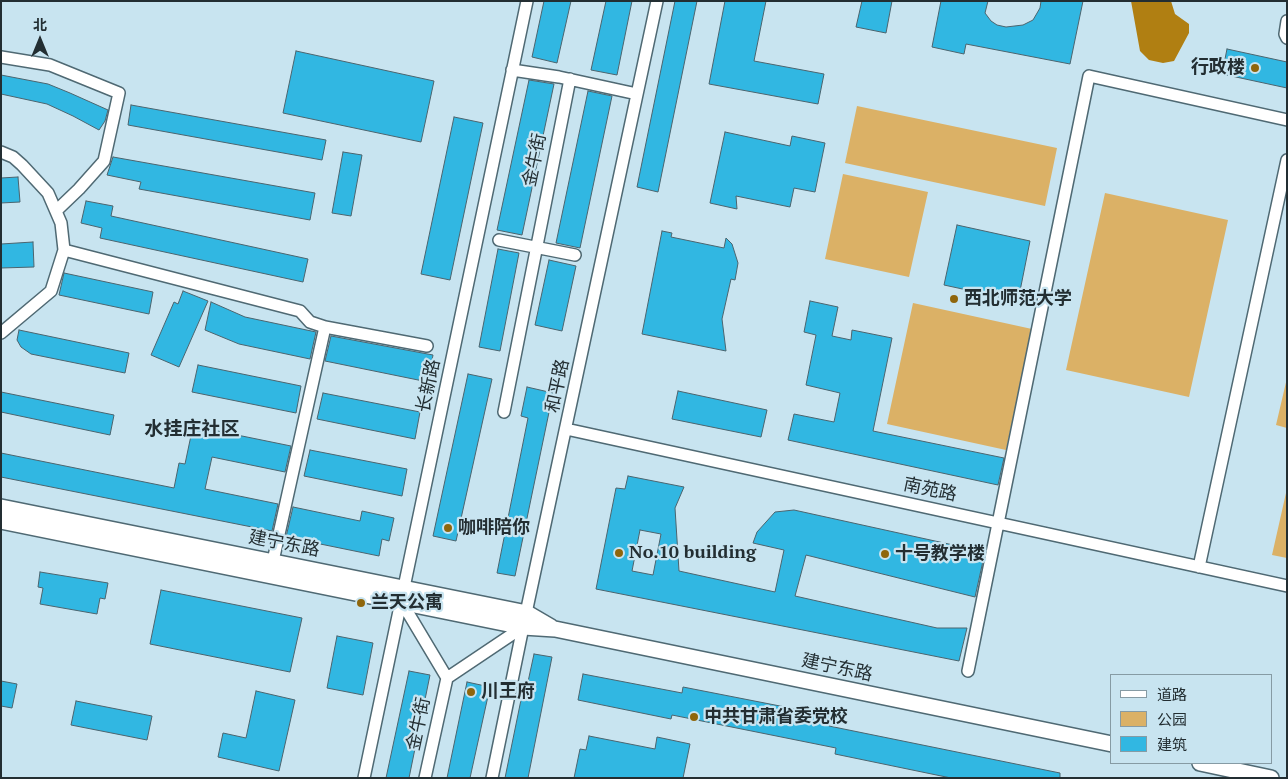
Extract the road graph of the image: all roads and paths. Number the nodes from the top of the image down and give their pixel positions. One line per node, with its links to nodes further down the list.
1 (527, 1): 6 (street, 长新路)
2 (657, 1): 8 (street, 和平路)
3 (1287, 22): 4 (street)
4 (1287, 38)
5 (1, 57): 12 (street)
6 (512, 70): 7 (street); 28 (street, 长新路)
7 (570, 79): 8 (street); 14 (street, 金牛街)
8 (637, 94): 21 (street, 和平路)
9 (1287, 120): 24 (street)
10 (1, 152): 12 (street)
11 (1287, 160): 26 (street)
12 (56, 211): 15 (street)
13 (499, 240): 14 (street)
14 (535, 247): 16 (street); 20 (street, 金牛街)
15 (64, 250): 17 (street); 18 (street)
16 (575, 255)
17 (325, 327): 19 (street); 25 (street)
18 (1, 333)
19 (427, 346)
20 (504, 412)
21 (566, 428): 24 (street, 南苑路); 29 (street, 和平路)
22 (1, 507): 25 (main road, 建宁东路)
23 (1, 521): 28 (main road, 建宁东路)
24 (999, 523): 26 (street, 南苑路); 30 (street)
25 (273, 561): 28 (main road, 建宁东路)
26 (1199, 567): 27 (street, 南苑路)
27 (1287, 586)
28 (402, 594): 29 (main road, 建宁东路); 31 (street, 金牛街); 34 (street, 长新路)
29 (525, 620): 31 (street, 金牛街); 32 (main road, 建宁东路); 36 (street, 和平路)
30 (968, 671)
31 (447, 678): 35 (street, 金牛街)
32 (1110, 744)
33 (1205, 764): 37 (main road)
34 (364, 778)
35 (425, 778)
36 (492, 778)
37 (1271, 778)

